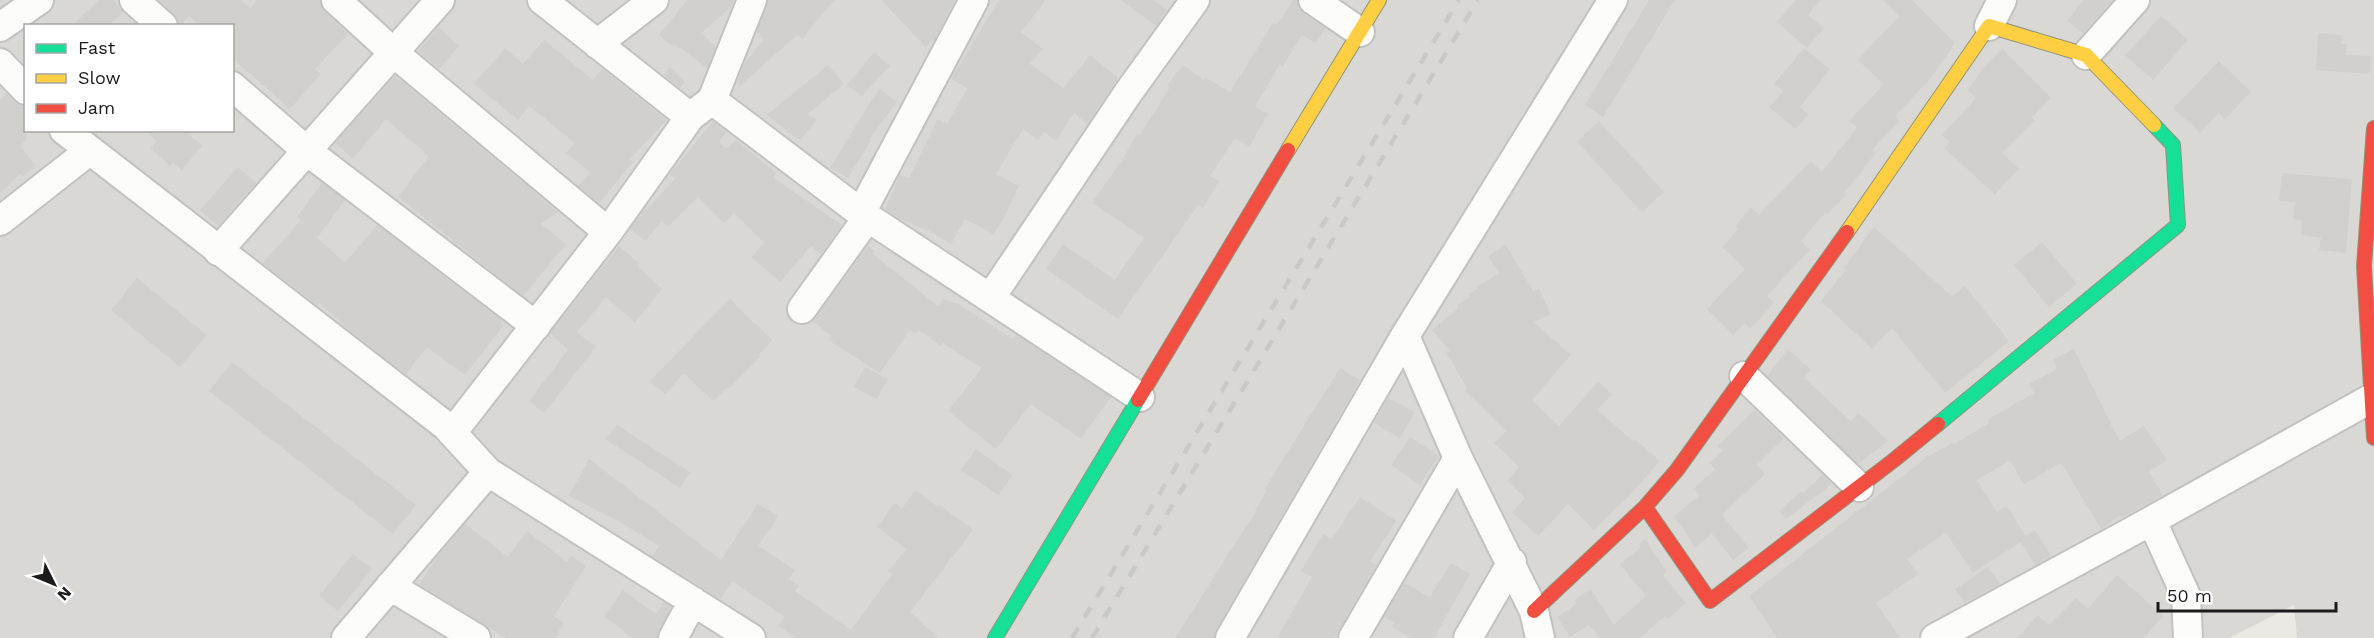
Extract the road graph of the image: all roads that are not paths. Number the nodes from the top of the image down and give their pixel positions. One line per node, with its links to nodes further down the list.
1 (39, 0): 17 (street)
2 (134, 0): 15 (street)
3 (336, 0): 20 (street)
4 (440, 0): 20 (street)
5 (542, 0): 19 (street)
6 (654, 0): 19 (street)
7 (752, 0): 25 (street)
8 (974, 0): 30 (street)
9 (1195, 0): 34 (street)
10 (1313, 0): 18 (street)
11 (1379, 0): 18 (street)
12 (1613, 0): 37 (street)
13 (2002, 0): 16 (street)
14 (2135, 0): 21 (street)
15 (161, 24)
16 (1989, 26): 21 (street); 38 (street)
17 (0, 27)
18 (1360, 32): 39 (street)
19 (597, 44): 25 (street)
20 (394, 52): 29 (street); 32 (street)
21 (2086, 55): 45 (street)
22 (0, 63): 23 (street)
23 (24, 88)
24 (234, 88): 29 (street)
25 (701, 108): 30 (street); 32 (street)
26 (2374, 128): 40 (street)
27 (66, 132): 28 (street)
28 (89, 151): 31 (street); 33 (street)
29 (307, 151): 33 (street); 36 (street)
30 (864, 215): 34 (street); 35 (street)
31 (0, 221)
32 (608, 232): 36 (street)
33 (218, 250): 41 (street)
34 (991, 297): 39 (street)
35 (802, 309)
36 (536, 326): 41 (street)
37 (1406, 336): 43 (street); 57 (street)
38 (1744, 376): 45 (street); 46 (street)
39 (1140, 397): 56 (street)
40 (2372, 398): 42 (street); 47 (street)
41 (452, 433): 44 (street)
42 (2374, 438)
43 (1458, 458): 48 (street); 58 (street)
44 (488, 472): 49 (street); 50 (street)
45 (1859, 487): 46 (street)
46 (1645, 507): 51 (street)
47 (2152, 520): 61 (street); 62 (street)
48 (1512, 562): 51 (street); 59 (street)
49 (390, 586): 52 (street); 53 (street)
50 (693, 601): 54 (street); 55 (street)
51 (1534, 611): 60 (street)
52 (346, 638)
53 (476, 638)
54 (673, 638)
55 (751, 638)
56 (995, 638)
57 (1230, 638)
58 (1353, 638)
59 (1468, 638)
60 (1540, 638)
61 (1935, 638)
62 (2188, 638)

